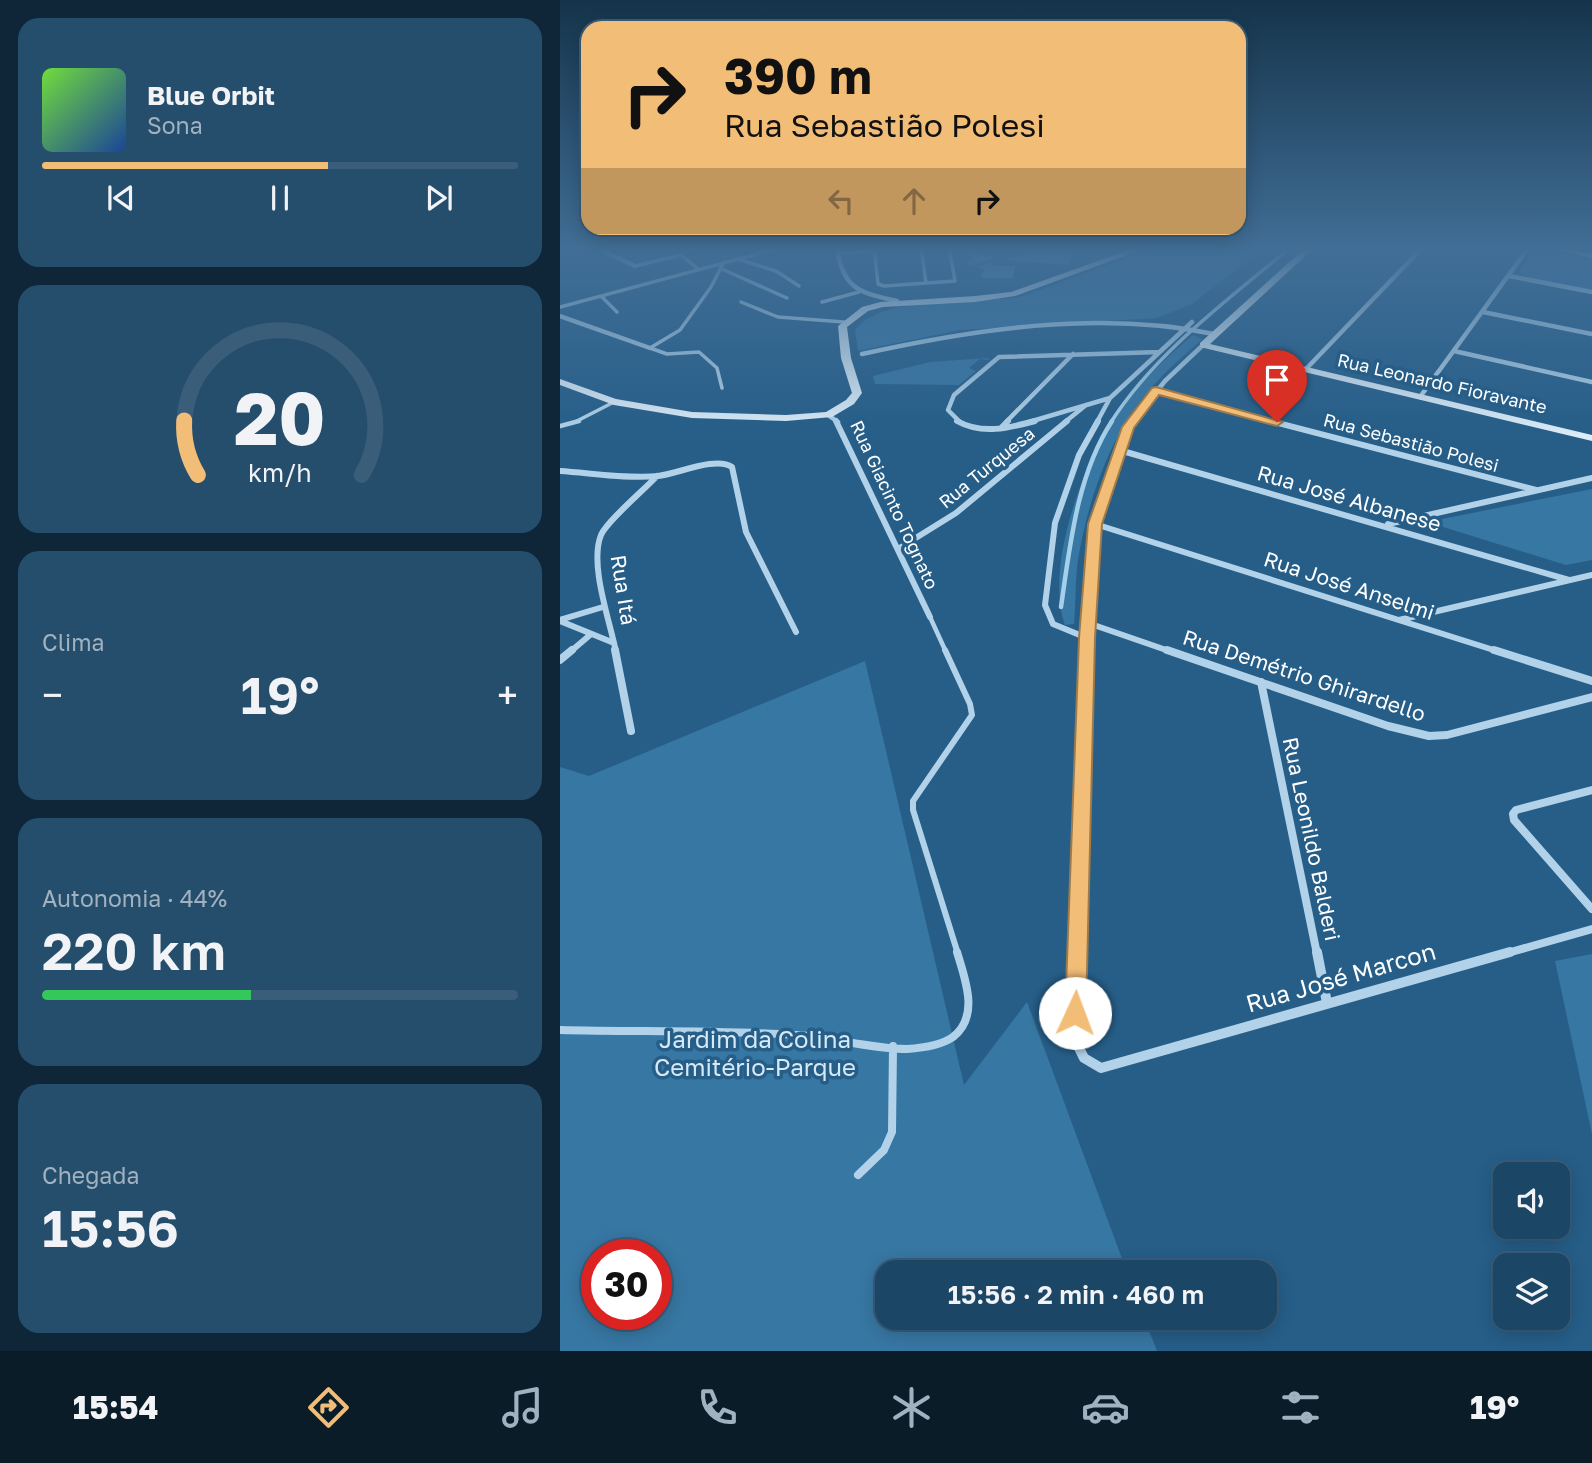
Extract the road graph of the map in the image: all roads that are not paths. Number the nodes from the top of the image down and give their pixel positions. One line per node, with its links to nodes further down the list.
1 (694, 310): 13 (lane)
2 (754, 310): 8 (lane)
3 (864, 310): 8 (street)
4 (1241, 310): 10 (street)
5 (1363, 310): 18 (street)
6 (1483, 312): 11 (street); 14 (street)
7 (560, 316): 13 (street)
8 (844, 322): 27 (street, Rua Giacinto Tognato)
9 (1186, 327): 10 (street); 15 (street); 17 (street)
10 (1214, 334): 12 (street)
11 (1592, 334)
12 (1203, 345): 18 (street, Rua Leonardo Fioravante); 22 (street)
13 (650, 348): 21 (lane)
14 (1454, 351): 20 (street); 23 (street)
15 (1160, 352): 16 (street); 24 (street)
16 (1073, 353): 29 (street); 29 (street)
17 (862, 354)
18 (1306, 369): 23 (street, Rua Leonardo Fioravante)
19 (560, 382): 25 (street)
20 (1592, 382)
21 (722, 388)
22 (1156, 391): 31 (street); 35 (street, Rua Sebastião Polesi)
23 (1420, 397): 30 (street, Rua Leonardo Fioravante)
24 (1110, 398): 26 (street); 48 (street)
25 (614, 402): 27 (street); 28 (lane)
26 (1090, 402): 29 (street); 38 (street, Rua Turquesa)
27 (828, 415): 38 (street, Rua Giacinto Tognato)
28 (560, 426)
29 (1000, 429)
30 (1592, 438)
31 (1119, 450): 36 (street); 37 (street, Rua José Albanese)
32 (560, 471): 33 (street)
33 (657, 476): 41 (street, Rua Itá); 46 (street)
34 (1592, 478): 35 (street)
35 (1536, 490): 37 (street)
36 (1095, 524): 44 (street, Rua José Anselmi); 45 (street)
37 (1384, 524): 40 (street, Rua José Albanese)
38 (898, 549): 42 (street, Rua Giacinto Tognato)
39 (1592, 575): 40 (street)
40 (1569, 580): 44 (street)
41 (603, 607): 43 (street); 49 (street, Rua Itá)
42 (930, 617): 60 (lane)
43 (560, 620): 47 (street)
44 (1398, 621): 51 (street, Rua José Anselmi)
45 (1088, 623): 48 (street); 52 (street, Rua Demétrio Ghirardello)
46 (796, 632)
47 (590, 635): 49 (street); 50 (street)
48 (1087, 638): 58 (street, Rua José Marcon)
49 (614, 643): 54 (street, Rua Itá)
50 (560, 660)
51 (1592, 681)
52 (1261, 682): 53 (street, Rua Demétrio Ghirardello); 58 (street, Rua Leonildo Balderi)
53 (1592, 698)
54 (631, 731)
55 (1592, 790): 56 (street)
56 (1592, 909)
57 (1592, 929): 58 (street, Rua José Marcon)
58 (1327, 1003)
59 (560, 1030): 60 (lane)
60 (893, 1046): 61 (lane)
61 (858, 1175)

